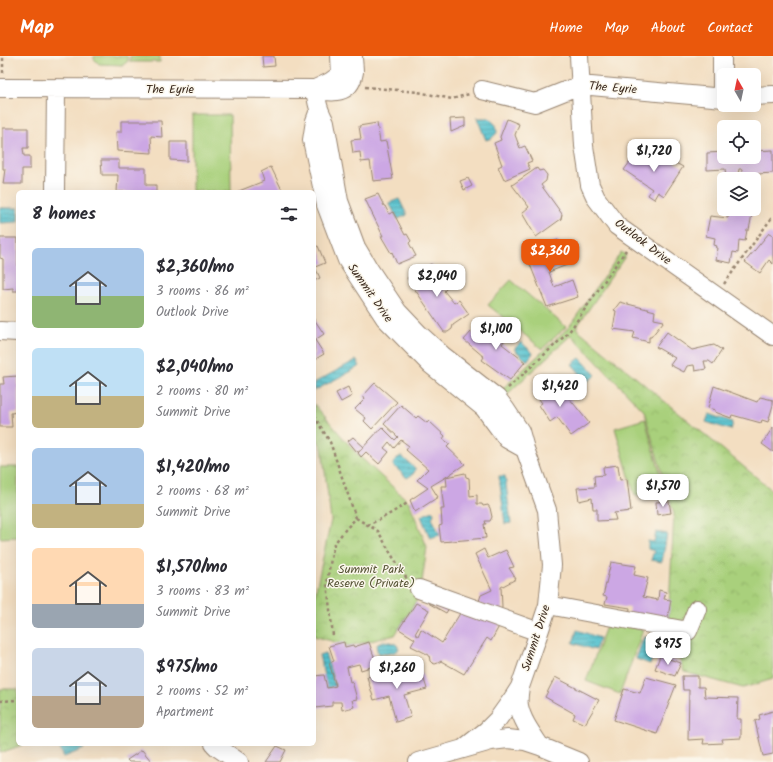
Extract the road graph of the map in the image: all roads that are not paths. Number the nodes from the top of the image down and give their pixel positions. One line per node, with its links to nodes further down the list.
1 (340, 56): 9 (street)
2 (353, 56): 9 (street, The Eyrie)
3 (579, 56): 6 (street, Outlook Drive)
4 (722, 56): 5 (street)
5 (722, 68)
6 (580, 85): 10 (street, The Eyrie); 13 (street, The Eyrie); 18 (street, Outlook Drive)
7 (0, 88): 8 (street, The Eyrie)
8 (56, 89): 9 (street, The Eyrie); 15 (street)
9 (315, 89): 14 (street, Summit Drive)
10 (482, 90)
11 (773, 95): 12 (street)
12 (761, 96)
13 (717, 97)
14 (319, 110): 19 (street, Summit Drive); 19 (street, Summit Drive)
15 (55, 190)
16 (0, 331): 17 (street)
17 (16, 332)
18 (773, 336)
19 (525, 449): 21 (street, Summit Drive)
20 (419, 589): 23 (street)
21 (548, 605): 22 (street); 23 (street, Summit Drive)
22 (697, 609)
23 (539, 632): 24 (street, Summit Drive)
24 (520, 686): 26 (street, Summit Drive); 27 (street, Summit Drive)
25 (216, 746): 28 (street)
26 (540, 746): 27 (street); 30 (street)
27 (463, 749): 29 (street)
28 (239, 762)
29 (418, 762)
30 (578, 762)

